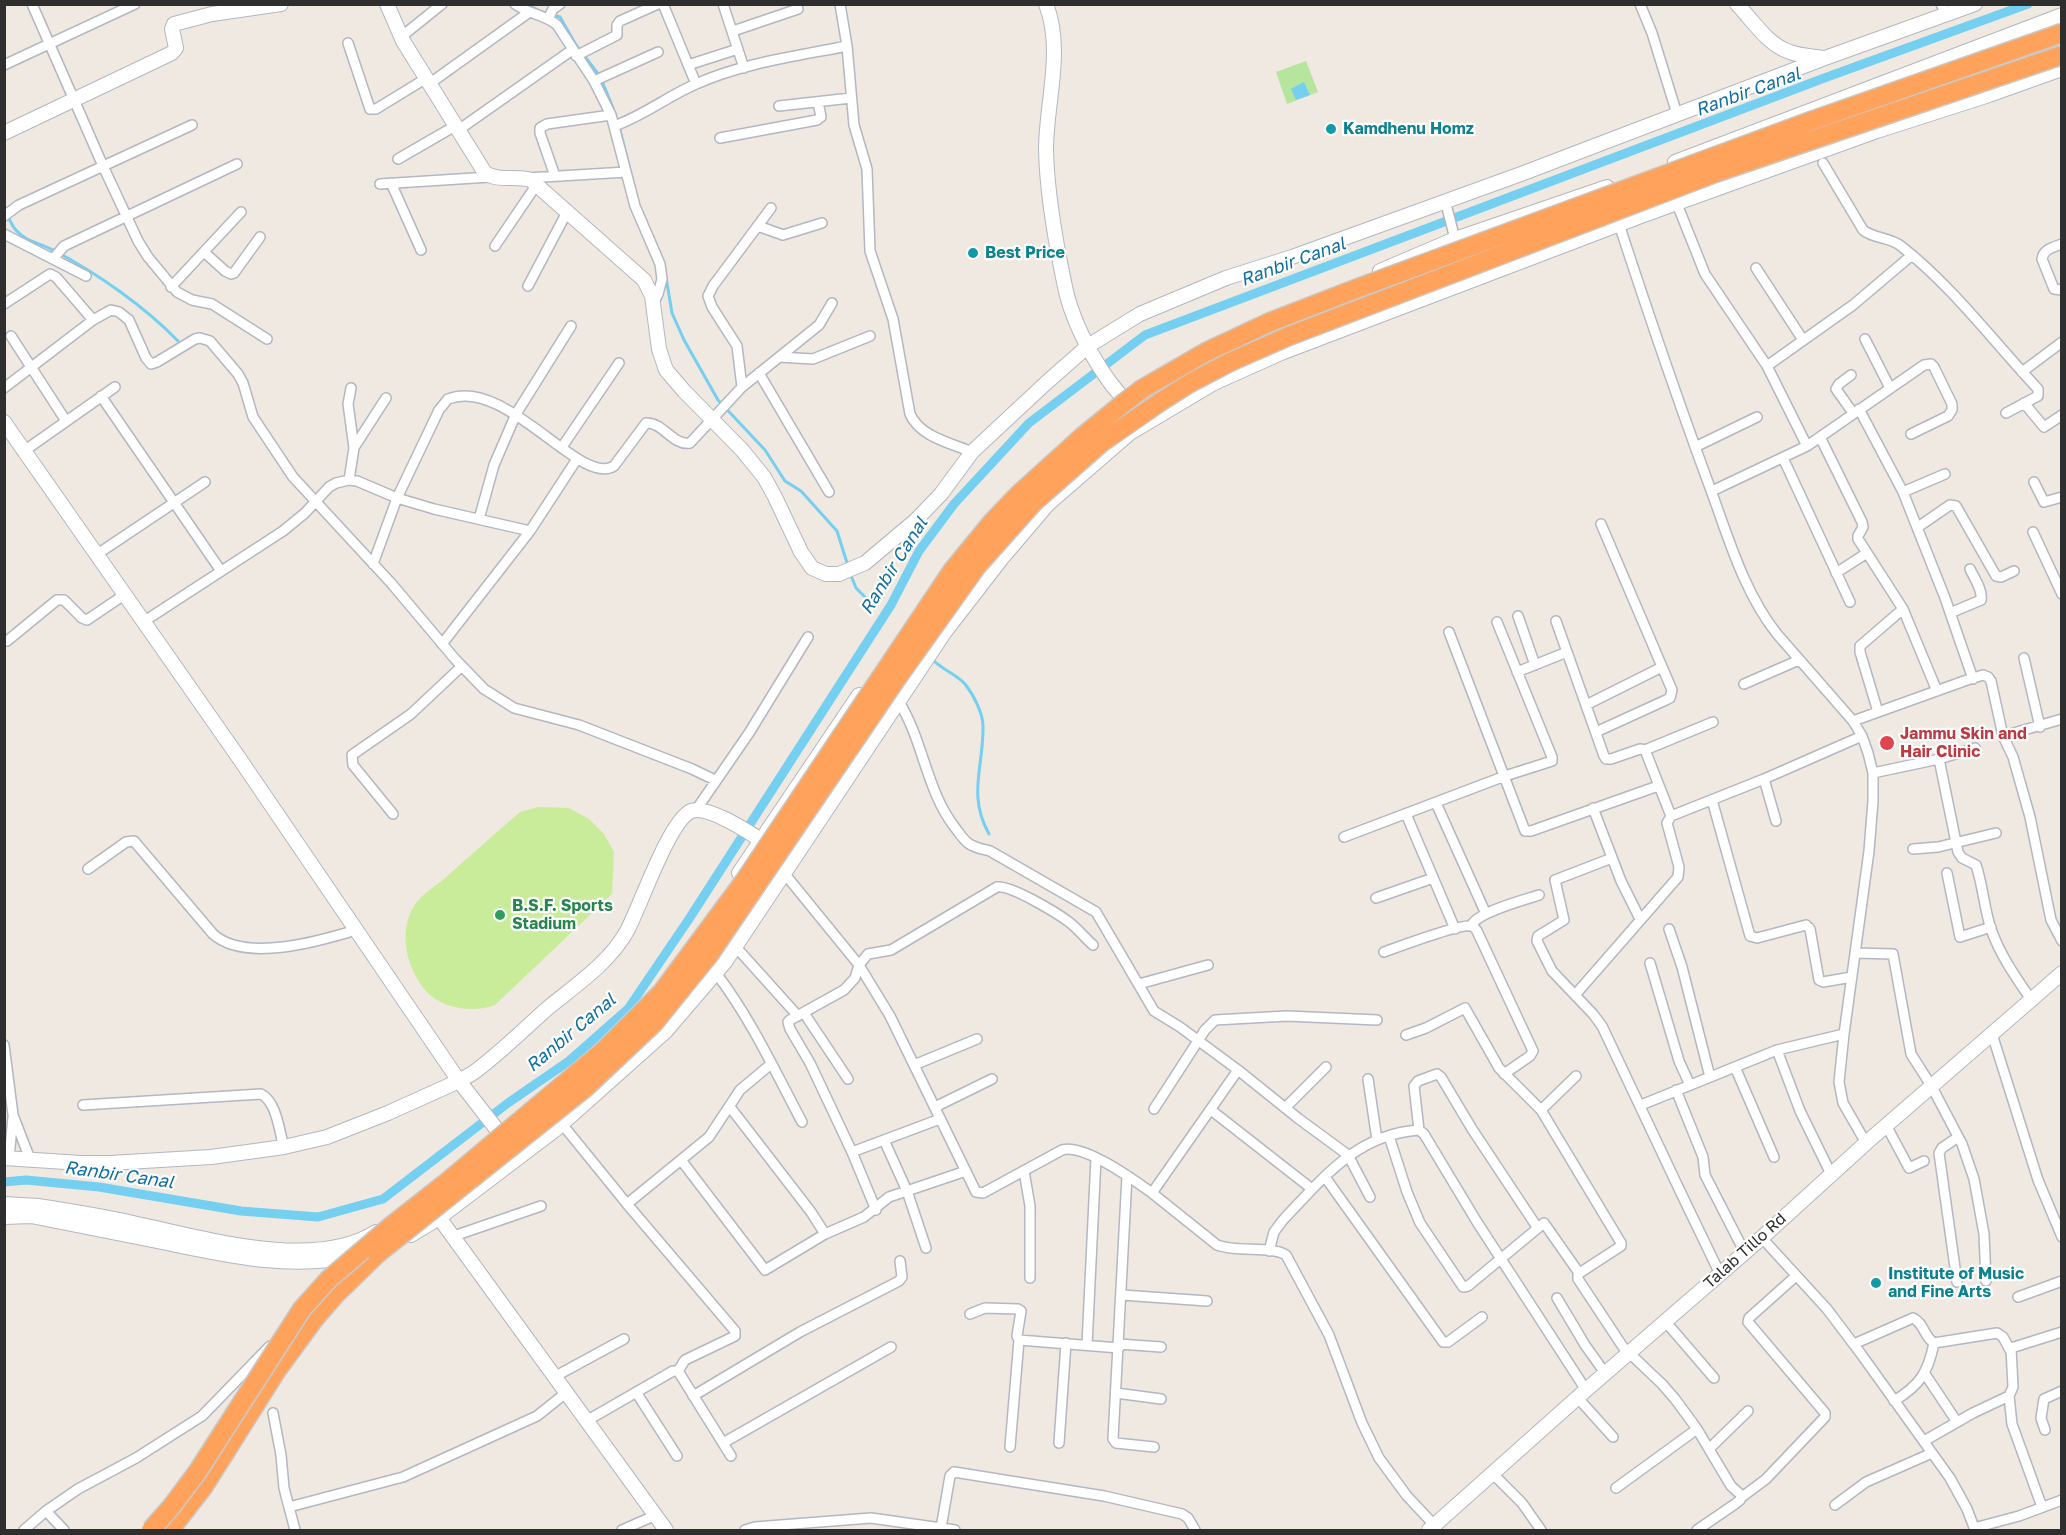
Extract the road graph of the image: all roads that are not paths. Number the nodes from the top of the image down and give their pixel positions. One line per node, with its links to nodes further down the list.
1 (32, 4): 26 (street)
2 (135, 4): 26 (street)
3 (281, 4): 16 (street)
4 (387, 4): 25 (street)
5 (442, 4): 25 (street)
6 (515, 4): 20 (street)
7 (560, 4): 22 (street)
8 (657, 4): 31 (street)
9 (663, 4): 35 (street)
10 (723, 4): 23 (street)
11 (840, 4): 28 (street)
12 (1046, 4): 98 (street)
13 (1640, 4): 45 (street)
14 (1737, 4): 33 (street)
15 (1975, 4): 19 (street)
16 (252, 7): 17 (street)
17 (211, 9): 42 (street)
18 (798, 9): 23 (street)
19 (1944, 10): 33 (street)
20 (528, 13): 22 (street); 39 (street)
21 (2061, 15): 62 (street)
22 (550, 16): 31 (street)
23 (733, 31): 29 (street)
24 (2061, 33): 391 (highway, bridge)
25 (401, 37): 39 (street)
26 (50, 43): 34 (street); 42 (street)
27 (348, 44): 39 (street)
28 (847, 46): 36 (street); 41 (street)
29 (738, 49): 35 (street); 36 (street)
30 (658, 52): 38 (street)
31 (578, 53): 38 (street); 49 (street)
32 (2061, 55): 392 (highway, bridge)
33 (1825, 58): 45 (street)
34 (4, 66)
35 (688, 66): 40 (street)
36 (744, 68): 40 (street)
37 (2061, 69): 71 (street)
38 (598, 79): 46 (street)
39 (427, 82): 49 (street)
40 (696, 84): 48 (street)
41 (851, 98): 43 (street); 131 (street)
42 (74, 100): 50 (street); 55 (street)
43 (818, 102): 44 (street); 51 (street)
44 (779, 106)
45 (1677, 114): 63 (street)
46 (611, 116): 48 (street); 57 (street)
47 (192, 125): 55 (street)
48 (618, 125): 56 (street)
49 (456, 128): 52 (street); 58 (street)
50 (4, 133)
51 (720, 138)
52 (398, 159)
53 (1823, 163): 81 (street)
54 (237, 164): 69 (street)
55 (103, 166): 68 (street); 69 (street)
56 (626, 172): 57 (street); 87 (street)
57 (555, 176): 59 (street)
58 (490, 177): 59 (street); 60 (street)
59 (531, 181): 67 (street); 77 (street)
60 (391, 183): 61 (street); 78 (street)
61 (380, 184)
62 (1606, 187): 71 (street); 74 (street)
63 (1446, 205): 74 (street); 98 (street)
64 (771, 208): 72 (street)
65 (1679, 209): 101 (street)
66 (241, 212): 79 (street)
67 (567, 212): 84 (street); 87 (street)
68 (6, 215)
69 (127, 217): 80 (street); 85 (street)
70 (822, 223): 72 (street)
71 (1619, 225): 123 (street); 128 (street)
72 (758, 226): 107 (street)
73 (4, 234): 80 (street)
74 (1454, 236): 112 (street)
75 (260, 237): 79 (street)
76 (2061, 244): 86 (street)
77 (495, 246)
78 (421, 250)
79 (204, 252): 85 (street)
80 (55, 255): 83 (street)
81 (1912, 255): 96 (street); 103 (street)
82 (1756, 268): 96 (street)
83 (86, 276)
84 (528, 286)
85 (171, 287): 94 (street)
86 (2061, 290)
87 (654, 302): 120 (street)
88 (832, 303): 99 (street)
89 (4, 304): 90 (street)
90 (93, 320): 102 (street); 144 (street)
91 (570, 326): 117 (street)
92 (11, 336): 102 (street)
93 (870, 336): 99 (street)
94 (267, 339)
95 (1865, 339): 110 (street)
96 (1803, 340): 101 (street)
97 (2058, 344): 103 (street)
98 (1090, 350): 112 (street); 131 (street)
99 (779, 357): 104 (street)
100 (619, 363): 127 (street)
101 (1767, 366): 126 (street)
102 (31, 367): 108 (street); 121 (street)
103 (2022, 372): 114 (street)
104 (759, 373): 107 (street); 139 (street)
105 (1851, 375): 115 (street)
106 (115, 387): 111 (street)
107 (742, 387): 120 (street)
108 (4, 388)
109 (351, 388): 129 (street)
110 (1890, 388): 115 (street); 124 (street)
111 (101, 396): 121 (street); 143 (street)
112 (1120, 397): 123 (street); 208 (street)
113 (386, 398): 129 (street)
114 (2024, 403): 116 (street); 118 (street)
115 (1856, 411): 125 (street); 140 (street)
116 (2006, 413)
117 (516, 414): 127 (street); 142 (street); 145 (street)
118 (2061, 415)
119 (1757, 417): 128 (street)
120 (714, 418): 131 (street); 133 (street)
121 (66, 421): 130 (street)
122 (4, 422): 130 (street)
123 (1130, 433): 180 (street)
124 (1911, 434)
125 (1821, 437): 126 (street); 150 (street)
126 (1807, 446): 132 (street)
127 (562, 447): 133 (street)
128 (1695, 447): 138 (street)
129 (354, 448): 135 (street)
130 (24, 451): 151 (street)
131 (972, 452)
132 (1783, 458): 138 (street); 156 (street)
133 (577, 459): 148 (street)
134 (1945, 474): 140 (street)
135 (349, 480): 142 (street); 144 (street)
136 (205, 482): 143 (street)
137 (2034, 482): 141 (street)
138 (1712, 491): 172 (street)
139 (829, 492)
140 (1903, 492): 147 (street)
141 (2061, 497)
142 (398, 498): 145 (street); 152 (street)
143 (175, 502): 151 (street); 154 (street)
144 (315, 503): 152 (street); 154 (street)
145 (479, 519): 148 (street)
146 (1601, 524): 175 (street)
147 (1918, 528): 155 (street); 161 (street)
148 (530, 531): 169 (street)
149 (2033, 532): 157 (street)
150 (1867, 554): 156 (street); 160 (street)
151 (96, 555): 158 (street)
152 (373, 564): 169 (street)
153 (1970, 569): 161 (street)
154 (221, 571): 164 (street)
155 (2014, 571)
156 (1836, 573): 159 (street)
157 (2061, 594)
158 (124, 595): 164 (street); 168 (street)
159 (1850, 602)
160 (1903, 609): 179 (street); 182 (street)
161 (1950, 613): 177 (street)
162 (1518, 616): 173 (street)
163 (1556, 621): 170 (street)
164 (143, 622): 224 (street)
165 (1497, 622): 176 (street)
166 (1449, 632): 194 (street)
167 (808, 637): 196 (street)
168 (6, 641)
169 (442, 644): 174 (street)
170 (1567, 652): 173 (street); 181 (street)
171 (2024, 658): 186 (street)
172 (1799, 660): 178 (street); 184 (street)
173 (1535, 665): 176 (street)
174 (462, 666): 196 (street); 202 (street)
175 (1662, 667): 181 (street); 187 (street)
176 (1517, 672): 194 (street)
177 (1973, 678): 179 (street); 189 (street)
178 (1744, 684)
179 (1937, 691): 182 (street)
180 (899, 702): 213 (street); 236 (street)
181 (1586, 705): 187 (street)
182 (1878, 712): 184 (street)
183 (2061, 719): 186 (street)
184 (1853, 721): 188 (street)
185 (1713, 722): 191 (street)
186 (2040, 726): 189 (street)
187 (1596, 732): 191 (street)
188 (1862, 736): 193 (street); 195 (street)
189 (2003, 736): 225 (street)
190 (1975, 748): 192 (street)
191 (1644, 750): 197 (street)
192 (1939, 759): 193 (street); 209 (street)
193 (1873, 773): 229 (street)
194 (1505, 776): 199 (street); 200 (street)
195 (1764, 779): 198 (street); 205 (street)
196 (716, 780): 201 (street)
197 (1659, 786): 200 (street); 204 (street)
198 (1712, 800): 204 (street); 235 (street)
199 (1436, 803): 203 (street); 218 (street)
200 (1593, 808): 211 (street)
201 (696, 810): 208 (street); 259 (street)
202 (393, 814)
203 (1406, 814): 207 (street); 215 (street)
204 (1671, 816): 219 (street)
205 (1776, 821)
206 (1996, 834): 209 (street)
207 (1344, 837)
208 (755, 841): 276 (street)
209 (1957, 843): 210 (street); 221 (street)
210 (1913, 849)
211 (1612, 858): 219 (street); 237 (street)
212 (88, 869): 224 (street)
213 (784, 873): 227 (street); 231 (street)
214 (1947, 873): 221 (street)
215 (1433, 879): 217 (street); 222 (street)
216 (1539, 895): 218 (street)
217 (1376, 898)
218 (1486, 914): 220 (street)
219 (1640, 919): 237 (street)
220 (1471, 926): 222 (street); 253 (street)
221 (1990, 927): 238 (street)
222 (1455, 929): 228 (street)
223 (1669, 929): 255 (street)
224 (356, 930): 259 (street)
225 (2061, 941)
226 (1093, 945): 231 (street)
227 (735, 946): 233 (street); 239 (street)
228 (1384, 952)
229 (1855, 953): 235 (street); 261 (street)
230 (1650, 963): 260 (street)
231 (860, 964): 239 (street); 249 (street)
232 (1208, 965): 236 (street)
233 (716, 973): 248 (street); 274 (street)
234 (2061, 973): 238 (street, Talab Tillo Rd)
235 (1852, 977): 241 (street)
236 (1139, 984): 245 (street)
237 (1575, 995): 264 (street)
238 (2030, 998): 242 (street, Talab Tillo Rd)
239 (801, 1014): 256 (street); 284 (street)
240 (1377, 1020): 245 (street)
241 (1844, 1034): 247 (street); 282 (street)
242 (1992, 1034): 261 (street, Talab Tillo Rd); 312 (street)
243 (1406, 1035): 253 (street)
244 (977, 1039): 249 (street)
245 (1199, 1042): 252 (street); 268 (street)
246 (4, 1045): 271 (street)
247 (1777, 1050): 251 (street); 294 (street)
248 (771, 1064): 265 (street); 273 (street)
249 (914, 1065): 266 (street)
250 (1326, 1067): 267 (street)
251 (1735, 1067): 255 (street); 286 (street)
252 (1238, 1070): 267 (street); 269 (street)
253 (1504, 1074): 270 (street)
254 (1576, 1076): 270 (street)
255 (1710, 1077): 260 (street)
256 (848, 1079)
257 (992, 1079): 266 (street)
258 (1368, 1079): 281 (street)
259 (459, 1081): 276 (street); 283 (street)
260 (1690, 1085): 262 (street)
261 (1932, 1087): 275 (street, Talab Tillo Rd); 279 (street)
262 (1676, 1090): 264 (street); 316 (street)
263 (83, 1105): 283 (street)
264 (1641, 1106): 321 (street)
265 (730, 1107): 290 (street); 310 (street)
266 (935, 1107): 272 (street)
267 (1285, 1108): 285 (street)
268 (1154, 1109)
269 (1211, 1110): 297 (street); 298 (street)
270 (1541, 1110): 320 (street)
271 (13, 1115): 287 (street); 288 (street)
272 (940, 1119): 280 (street); 292 (street)
273 (802, 1122)
274 (562, 1124): 303 (street); 307 (street)
275 (1886, 1125): 282 (street, Talab Tillo Rd); 291 (street)
276 (497, 1129): 300 (street)
277 (1419, 1130): 278 (street); 308 (street); 318 (street)
278 (1389, 1136): 281 (street); 318 (street)
279 (1958, 1137): 324 (street); 326 (street)
280 (884, 1140): 284 (street); 299 (street)
281 (1377, 1140): 285 (street)
282 (1866, 1143): 294 (street, Talab Tillo Rd)
283 (284, 1147): 288 (street)
284 (852, 1152): 305 (street)
285 (1348, 1155): 296 (street); 301 (street)
286 (1774, 1157)
287 (7, 1158): 288 (street)
288 (30, 1158)
289 (1095, 1158): 293 (street); 295 (street); 340 (street)
290 (681, 1160): 303 (street); 310 (street)
291 (1924, 1161)
292 (966, 1171): 293 (street); 299 (street)
293 (1024, 1171): 323 (street)
294 (1831, 1174): 313 (street, Talab Tillo Rd)
295 (1127, 1176): 297 (street); 327 (street)
296 (1325, 1177): 298 (street); 332 (street)
297 (1156, 1186): 314 (street)
298 (1312, 1189): 314 (street)
299 (907, 1191): 305 (street); 315 (street)
300 (423, 1193): 307 (street); 309 (street)
301 (1370, 1197)
302 (4, 1204): 309 (street)
303 (627, 1204): 346 (street)
304 (541, 1206): 311 (street)
305 (876, 1210): 310 (street)
306 (4, 1216): 317 (street)
307 (439, 1218): 311 (street); 317 (street)
308 (1537, 1227): 318 (street); 320 (street)
309 (377, 1231): 317 (street)
310 (825, 1234)
311 (454, 1236): 349 (street)
312 (2061, 1237)
313 (1762, 1238): 316 (street, Talab Tillo Rd); 322 (street)
314 (1271, 1243): 387 (street)
315 (926, 1248)
316 (1744, 1253): 321 (street, Talab Tillo Rd)
317 (350, 1257): 383 (street)
318 (1501, 1258): 355 (street)
319 (900, 1261): 356 (street)
320 (1579, 1273): 345 (street)
321 (1720, 1274): 333 (street, Talab Tillo Rd)
322 (1796, 1276): 339 (street); 378 (street)
323 (1030, 1278)
324 (1986, 1281)
325 (2061, 1281): 328 (street)
326 (1957, 1282)
327 (1122, 1295): 330 (street); 341 (street)
328 (2018, 1297)
329 (1557, 1298): 347 (street)
330 (1208, 1301)
331 (970, 1314): 336 (street)
332 (1482, 1317)
333 (1665, 1321): 345 (street, Talab Tillo Rd); 350 (street)
334 (2061, 1332): 344 (street)
335 (624, 1339): 349 (street)
336 (1019, 1340): 337 (street); 370 (street)
337 (1066, 1343): 340 (street); 369 (street)
338 (1934, 1343): 339 (street); 344 (street); 348 (street)
339 (1854, 1344): 359 (street)
340 (1087, 1345): 341 (street)
341 (1119, 1346): 343 (street); 354 (street)
342 (891, 1347): 368 (street)
343 (1161, 1347)
344 (2010, 1350): 357 (street)
345 (1628, 1353): 347 (street, Talab Tillo Rd); 364 (street)
346 (678, 1371): 353 (street); 356 (street)
347 (1605, 1373): 355 (street, Talab Tillo Rd)
348 (1925, 1374): 359 (street); 363 (street)
349 (554, 1377): 352 (street)
350 (1714, 1378)
351 (2061, 1391): 365 (street)
352 (567, 1392): 362 (street); 381 (street)
353 (636, 1392): 362 (street); 374 (street)
354 (1116, 1393): 358 (street); 371 (street)
355 (1582, 1393): 366 (street); 376 (street, Talab Tillo Rd)
356 (693, 1396): 368 (street)
357 (2009, 1396): 363 (street); 382 (street)
358 (1161, 1399)
359 (1894, 1401): 367 (street)
360 (1748, 1410): 372 (street)
361 (273, 1413): 381 (street)
362 (588, 1420): 384 (street)
363 (1957, 1422): 367 (street)
364 (1697, 1429): 372 (street); 377 (street)
365 (2045, 1430)
366 (1613, 1437)
367 (1924, 1441): 373 (street)
368 (723, 1443): 375 (street)
369 (1059, 1443)
370 (1010, 1447)
371 (1154, 1447)
372 (1708, 1449): 378 (street)
373 (1932, 1453): 380 (street); 388 (street)
374 (677, 1456)
375 (731, 1456)
376 (1492, 1473): 387 (street, Talab Tillo Rd); 399 (street)
377 (1616, 1488)
378 (1742, 1497): 385 (street)
379 (2061, 1500): 382 (street)
380 (1835, 1505)
381 (289, 1507): 393 (street)
382 (2042, 1508): 388 (street)
383 (46, 1511): 389 (street); 390 (street)
384 (656, 1515): 394 (street); 395 (street)
385 (1709, 1522): 400 (street); 401 (street)
386 (940, 1528): 396 (street); 397 (street); 398 (street)
387 (1434, 1529)
388 (1975, 1529)
389 (24, 1530)
390 (64, 1530)
391 (151, 1530)
392 (170, 1530)
393 (295, 1530)
394 (622, 1530)
395 (666, 1530)
396 (745, 1530)
397 (955, 1530)
398 (1195, 1530)
399 (1541, 1530)
400 (1697, 1530)
401 (1716, 1530)

